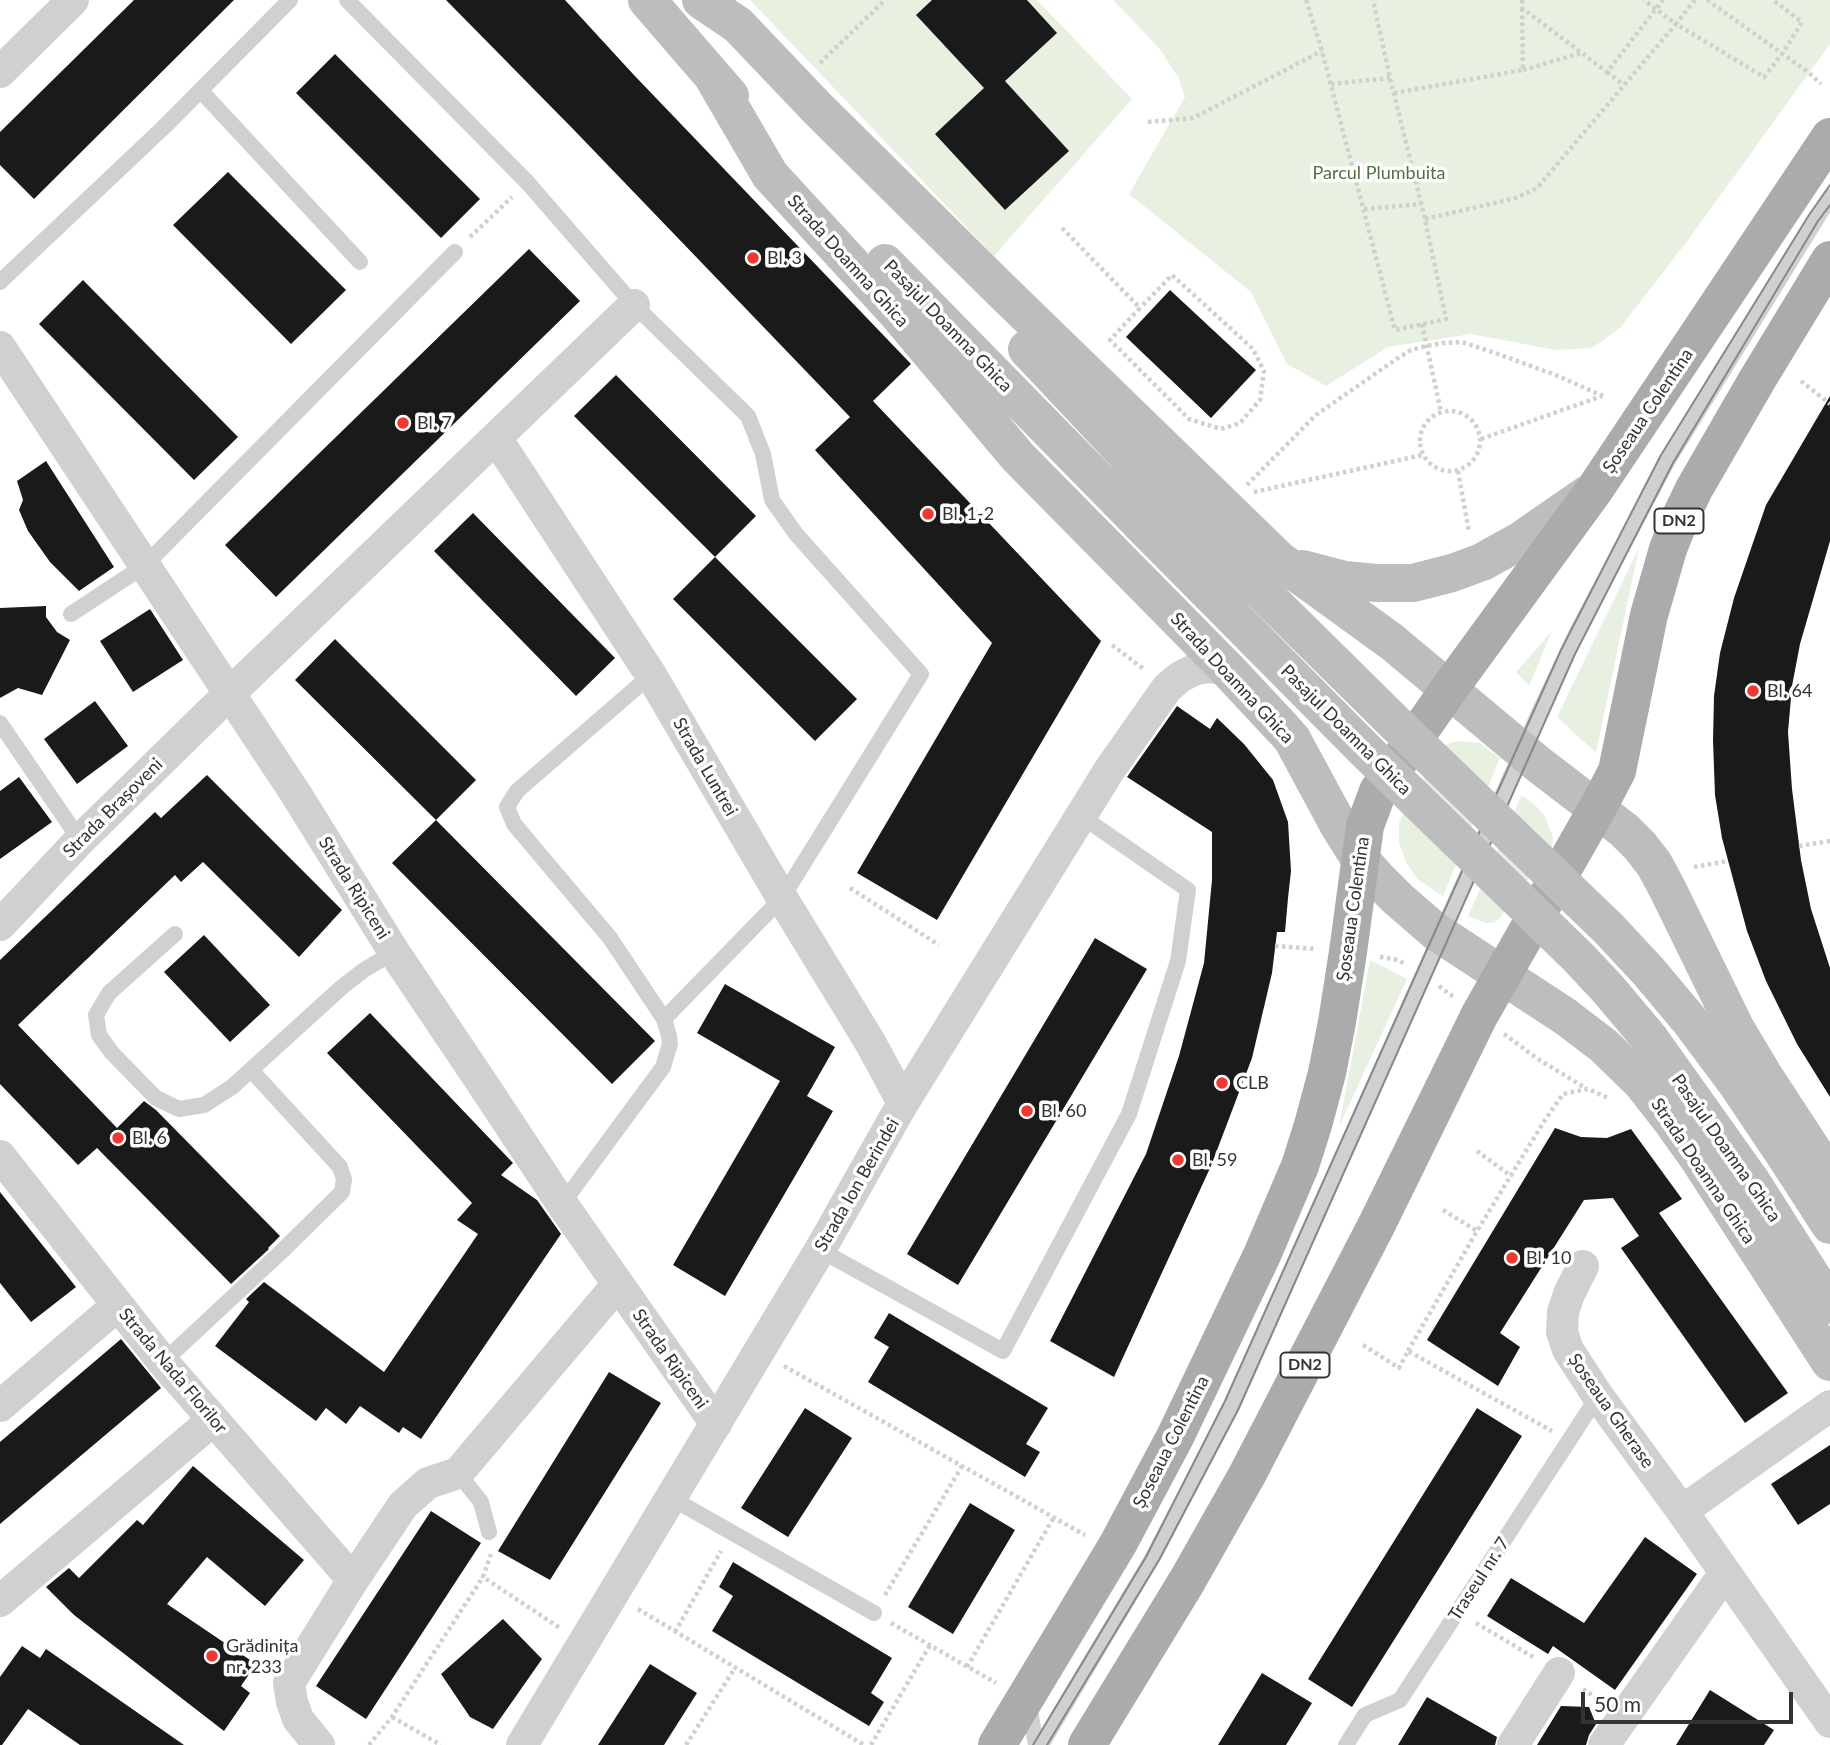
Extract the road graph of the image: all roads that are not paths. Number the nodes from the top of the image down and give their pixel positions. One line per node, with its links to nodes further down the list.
1 (73, 0): 7 (street)
2 (290, 0): 9 (lane)
3 (347, 0): 17 (lane)
4 (647, 0): 8 (main road, Strada Doamna Ghica)
5 (695, 0): 45 (main road, bridge)
6 (701, 0): 21 (main road)
7 (0, 72)
8 (713, 77): 11 (main road, Strada Doamna Ghica); 24 (main road, Strada Doamna Ghica)
9 (201, 91): 15 (lane); 16 (lane)
10 (1830, 137): 20 (main road, Șoseaua Colentina)
11 (817, 191): 47 (main road, Pasajul Doamna Ghica, bridge)
12 (1830, 197): 31 (lane)
13 (455, 252): 23 (lane)
14 (1830, 260): 32 (main road, DN2)
15 (360, 262)
16 (0, 282)
17 (634, 305): 19 (street); 36 (lane)
18 (0, 347): 23 (street, Strada Ripiceni)
19 (496, 438): 27 (street, Strada Luntrei); 29 (street)
20 (1595, 489): 22 (main road); 28 (main road, Șoseaua Colentina)
21 (1247, 510): 22 (main road); 24 (lane)
22 (1279, 560): 28 (main road)
23 (144, 566): 25 (lane); 29 (street, Strada Ripiceni)
24 (1164, 604): 26 (main road, Strada Doamna Ghica)
25 (71, 614)
26 (1227, 669): 33 (street, Strada Ion Berindei); 35 (main road, Strada Doamna Ghica)
27 (651, 675): 36 (street, Strada Luntrei); 42 (lane)
28 (1449, 689): 31 (main road); 35 (main road, Șoseaua Colentina)
29 (229, 694): 34 (street, Strada Brașoveni); 40 (street, Strada Ripiceni)
30 (0, 723): 34 (lane)
31 (1523, 751): 32 (main road); 39 (lane)
32 (1597, 809): 41 (main road, DN2); 45 (main road)
33 (1081, 816): 44 (street, Strada Ion Berindei); 52 (lane)
34 (80, 840): 37 (street, Strada Brașoveni)
35 (1359, 858): 39 (main road, Strada Doamna Ghica); 73 (main road, Șoseaua Colentina)
36 (782, 898): 42 (lane); 44 (street, Strada Luntrei)
37 (0, 925)
38 (175, 934): 43 (lane)
39 (1441, 935): 41 (main road, Strada Doamna Ghica); 78 (lane)
40 (394, 952): 43 (lane); 50 (street, Strada Ripiceni)
41 (1502, 974): 48 (main road, Strada Doamna Ghica); 79 (main road, DN2)
42 (664, 1019): 50 (lane)
43 (251, 1070): 57 (lane)
44 (903, 1103): 52 (street, Strada Ion Berindei)
45 (1781, 1140): 49 (main road); 51 (main road)
46 (0, 1156): 55 (street, Strada Nada Florilor)
47 (1748, 1167): 48 (lane); 56 (main road, Pasajul Doamna Ghica)
48 (1708, 1175): 58 (main road, Strada Doamna Ghica)
49 (1830, 1177)
50 (562, 1204): 54 (street, Strada Ripiceni)
51 (1830, 1225)
52 (820, 1250): 63 (street, Strada Ion Berindei)
53 (1583, 1266): 59 (street, Șoseaua Gherase)
54 (618, 1284): 63 (street, Strada Ripiceni); 64 (street)
55 (118, 1305): 57 (street, Strada Nada Florilor); 60 (street)
56 (1830, 1305)
57 (163, 1362): 62 (street, Strada Nada Florilor)
58 (1830, 1362)
59 (1598, 1396): 66 (street, Șoseaua Gherase); 80 (lane, Traseul nr. 7)
60 (0, 1406)
61 (1830, 1406): 66 (street)
62 (213, 1420): 69 (street, Strada Nada Florilor); 70 (street)
63 (716, 1424): 65 (street, Strada Ion Berindei)
64 (458, 1473): 67 (lane); 69 (street)
65 (671, 1497): 71 (lane); 76 (street, Strada Ion Berindei)
66 (1682, 1511): 68 (street, Șoseaua Gherase)
67 (489, 1532)
68 (1725, 1573): 74 (street, Șoseaua Gherase); 82 (street)
69 (353, 1580): 75 (street)
70 (0, 1601)
71 (874, 1613)
72 (1559, 1673): 81 (street)
73 (1012, 1690): 77 (main road, Șoseaua Colentina); 78 (lane)
74 (1830, 1723)
75 (319, 1745)
76 (522, 1745)
77 (997, 1745)
78 (1038, 1745)
79 (1087, 1745)
80 (1346, 1745)
81 (1513, 1745)
82 (1604, 1745)

